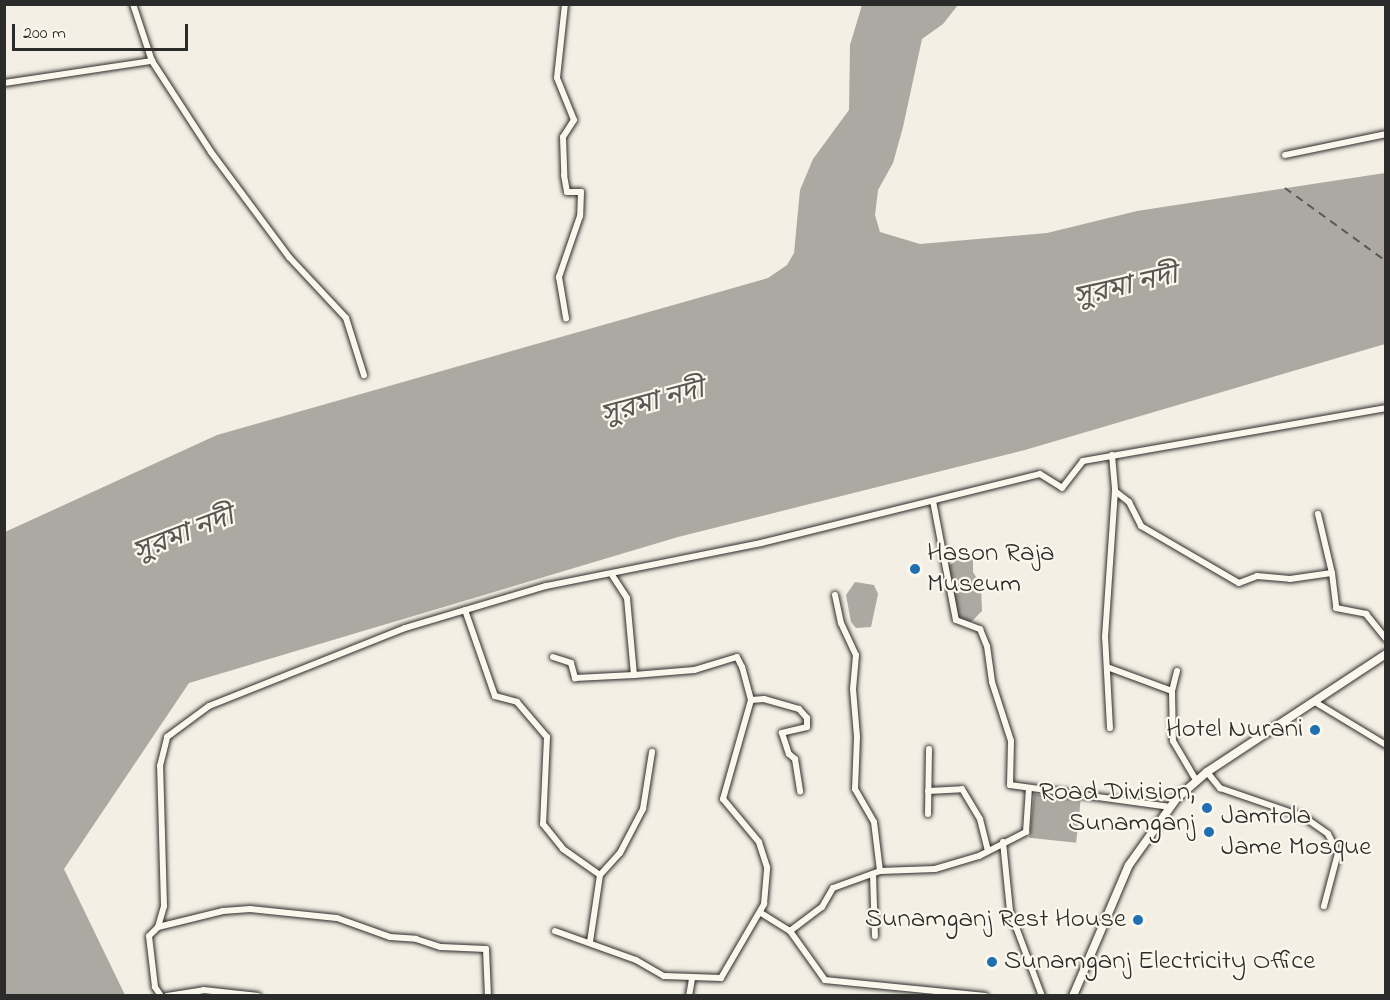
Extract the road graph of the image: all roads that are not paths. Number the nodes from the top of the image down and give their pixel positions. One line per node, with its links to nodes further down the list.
1 (133, 4): 3 (street)
2 (565, 4): 7 (street)
3 (152, 61): 4 (street); 8 (street)
4 (4, 83)
5 (1386, 134): 6 (street)
6 (1285, 155)
7 (566, 318)
8 (364, 375)
9 (1386, 408): 10 (street)
10 (1112, 455): 11 (street); 12 (street)
11 (1115, 491): 14 (street); 21 (street)
12 (933, 501): 15 (street); 33 (street)
13 (1318, 514): 14 (street)
14 (1332, 573): 18 (street)
15 (612, 575): 17 (street); 23 (street)
16 (835, 595): 40 (street)
17 (465, 610): 42 (street); 45 (street)
18 (1386, 639)
19 (1386, 654): 26 (main road)
20 (553, 657): 23 (street)
21 (1107, 667): 24 (street); 27 (street)
22 (1177, 671): 24 (street)
23 (634, 675): 25 (street)
24 (1172, 691): 32 (street)
25 (751, 700): 35 (street); 44 (street)
26 (1315, 702): 28 (street); 31 (main road)
27 (1110, 728)
28 (1386, 745)
29 (929, 749): 34 (street)
30 (652, 752): 42 (street)
31 (1207, 772): 32 (main road); 43 (street)
32 (1196, 780): 36 (main road)
33 (1029, 788): 36 (street); 38 (street)
34 (928, 791): 37 (street); 39 (street)
35 (800, 792)
36 (1170, 807): 58 (main road)
37 (928, 814)
38 (1003, 842): 39 (street); 57 (street)
39 (988, 850): 40 (street)
40 (880, 871): 41 (street)
41 (873, 874): 47 (street); 48 (street)
42 (600, 875): 49 (street)
43 (1324, 906)
44 (761, 913): 47 (street); 50 (street)
45 (158, 927): 51 (street); 54 (street)
46 (555, 931): 49 (street)
47 (790, 931): 56 (street)
48 (875, 936)
49 (590, 942): 50 (street)
50 (692, 979): 55 (street)
51 (161, 996)
52 (167, 996): 53 (street)
53 (258, 996)
54 (488, 996)
55 (689, 996)
56 (985, 996)
57 (1042, 996)
58 (1073, 996)

